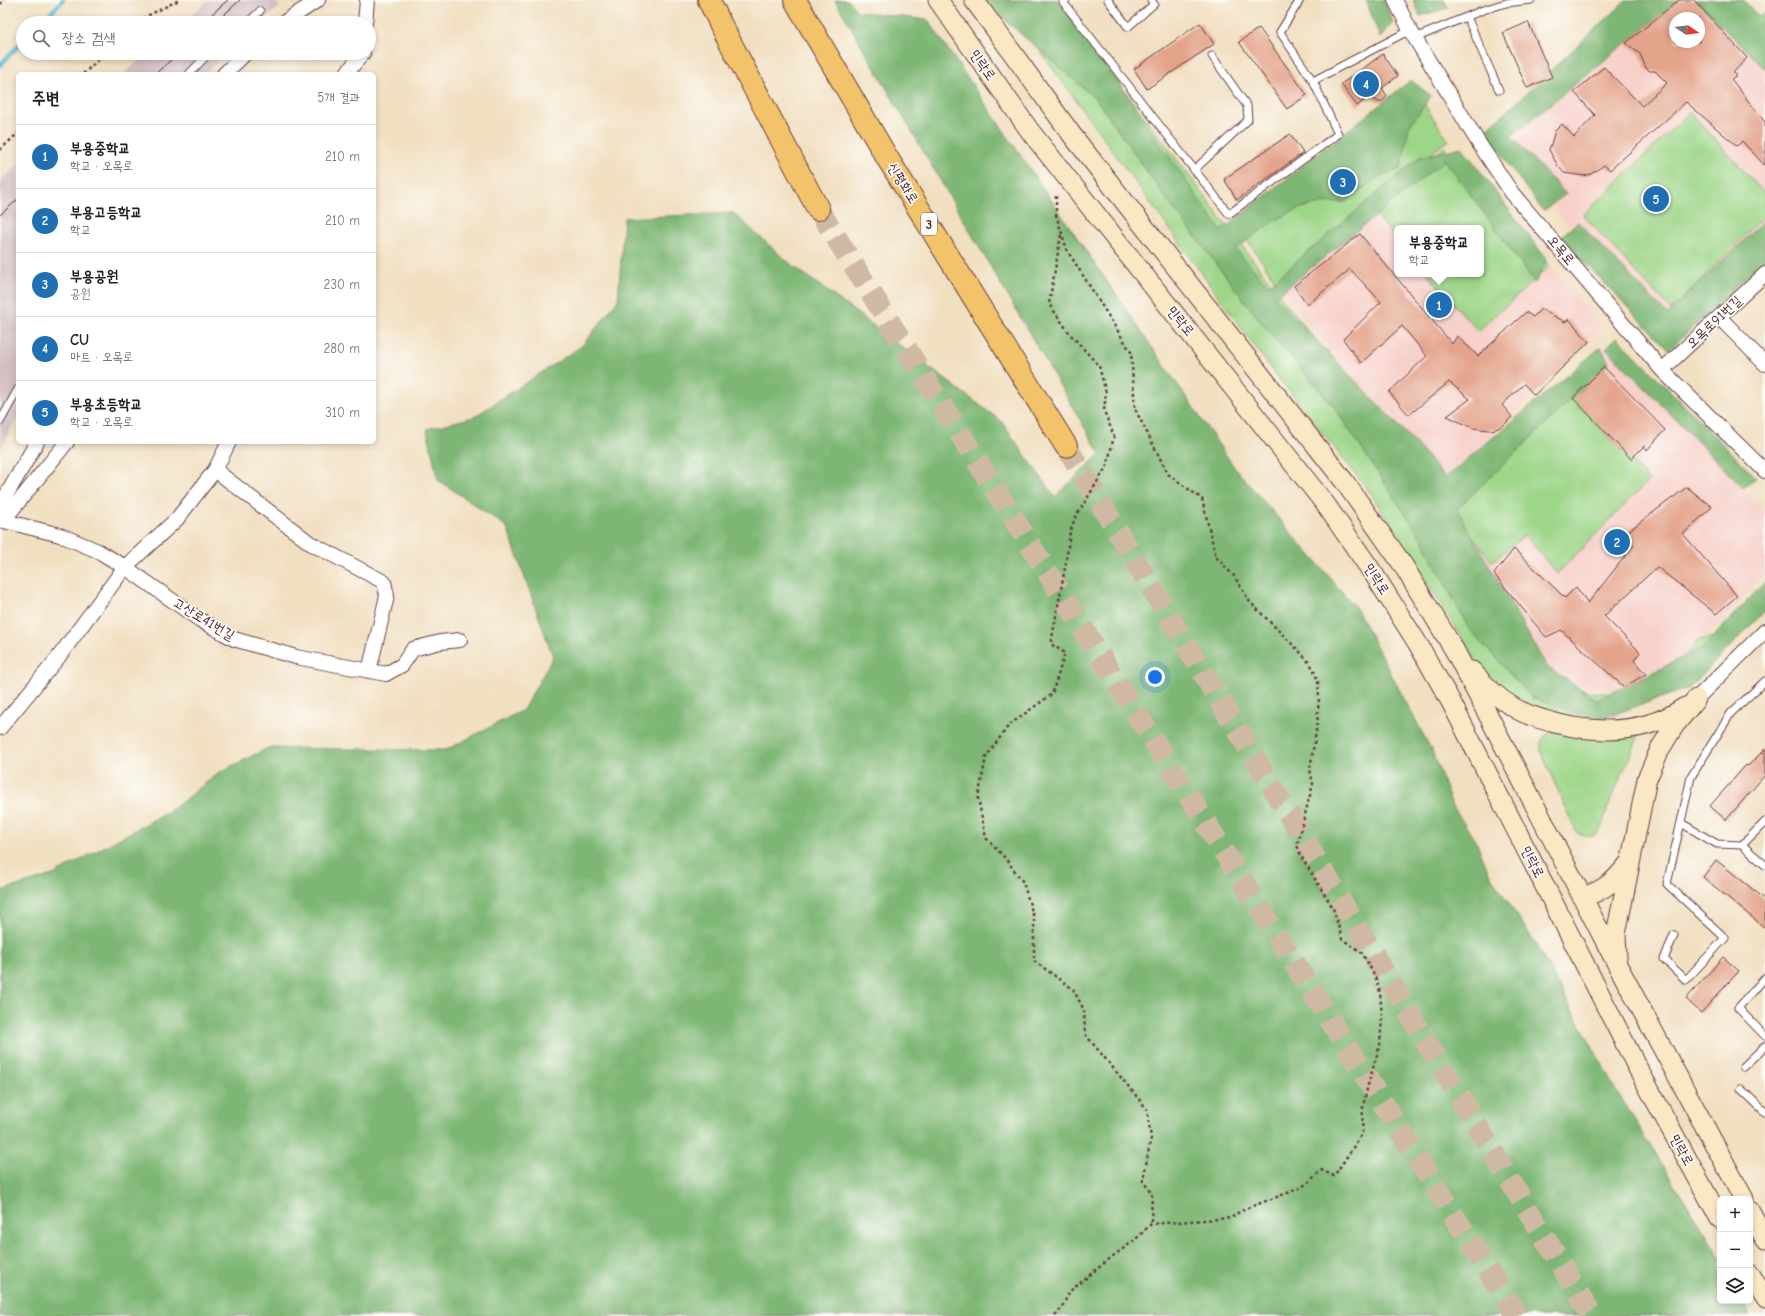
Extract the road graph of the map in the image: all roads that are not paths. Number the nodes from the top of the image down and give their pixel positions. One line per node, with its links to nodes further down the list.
1 (318, 0): 16 (street)
2 (367, 0): 17 (street)
3 (709, 0): 30 (highway)
4 (795, 0): 40 (highway, 신평화로 / 3)
5 (938, 0): 68 (main road, 민락로)
6 (974, 0): 48 (main road, 민락로)
7 (1108, 0): 8 (lane)
8 (1151, 0)
9 (1300, 0): 27 (lane)
10 (1395, 0): 19 (street, 오목로)
11 (1531, 0): 13 (lane)
12 (1064, 1): 29 (lane)
13 (1505, 2): 18 (lane)
14 (260, 10): 15 (lane)
15 (254, 16)
16 (294, 16)
17 (366, 16)
18 (1466, 17): 19 (lane); 28 (lane)
19 (1412, 34): 27 (lane); 34 (street, 오목로)
20 (1212, 56): 29 (lane)
21 (202, 60): 24 (lane)
22 (239, 60): 25 (street)
23 (357, 60): 26 (street)
24 (190, 72)
25 (226, 72)
26 (348, 72)
27 (1313, 81): 29 (lane)
28 (1499, 90)
29 (1194, 170)
30 (818, 209)
31 (1765, 274): 32 (street, 오목로91번길)
32 (1719, 317): 33 (street); 34 (street, 오목로91번길)
33 (1765, 364)
34 (1662, 370): 42 (street, 오목로)
35 (16, 393): 36 (lane)
36 (0, 422)
37 (36, 444): 43 (street)
38 (65, 444): 44 (street)
39 (227, 444): 41 (street)
40 (1066, 446)
41 (215, 470): 45 (street); 49 (street)
42 (1765, 471)
43 (0, 506)
44 (1, 521): 45 (street, 고산로41번길)
45 (125, 567): 49 (street, 고산로41번길); 52 (street)
46 (1765, 631): 51 (street)
47 (460, 640): 49 (street, 고산로41번길)
48 (1455, 651): 51 (main road); 58 (main road, 민락로)
49 (369, 671)
50 (1765, 681): 54 (lane)
51 (1696, 699): 56 (main road)
52 (0, 728)
53 (1765, 822): 55 (lane)
54 (1680, 823): 55 (lane); 59 (lane)
55 (1742, 845): 57 (lane)
56 (1630, 862): 58 (main road); 60 (main road)
57 (1765, 865)
58 (1583, 897): 60 (main road, 민락로)
59 (1674, 935)
60 (1619, 968): 67 (main road, 민락로)
61 (1765, 978): 62 (lane)
62 (1765, 1036)
63 (1765, 1046): 64 (lane)
64 (1743, 1067)
65 (1741, 1090): 66 (lane)
66 (1765, 1112)
67 (1742, 1196)
68 (1717, 1214)
69 (1753, 1217): 70 (main road)
70 (1765, 1239)
71 (1753, 1279): 72 (main road)
72 (1765, 1299)

